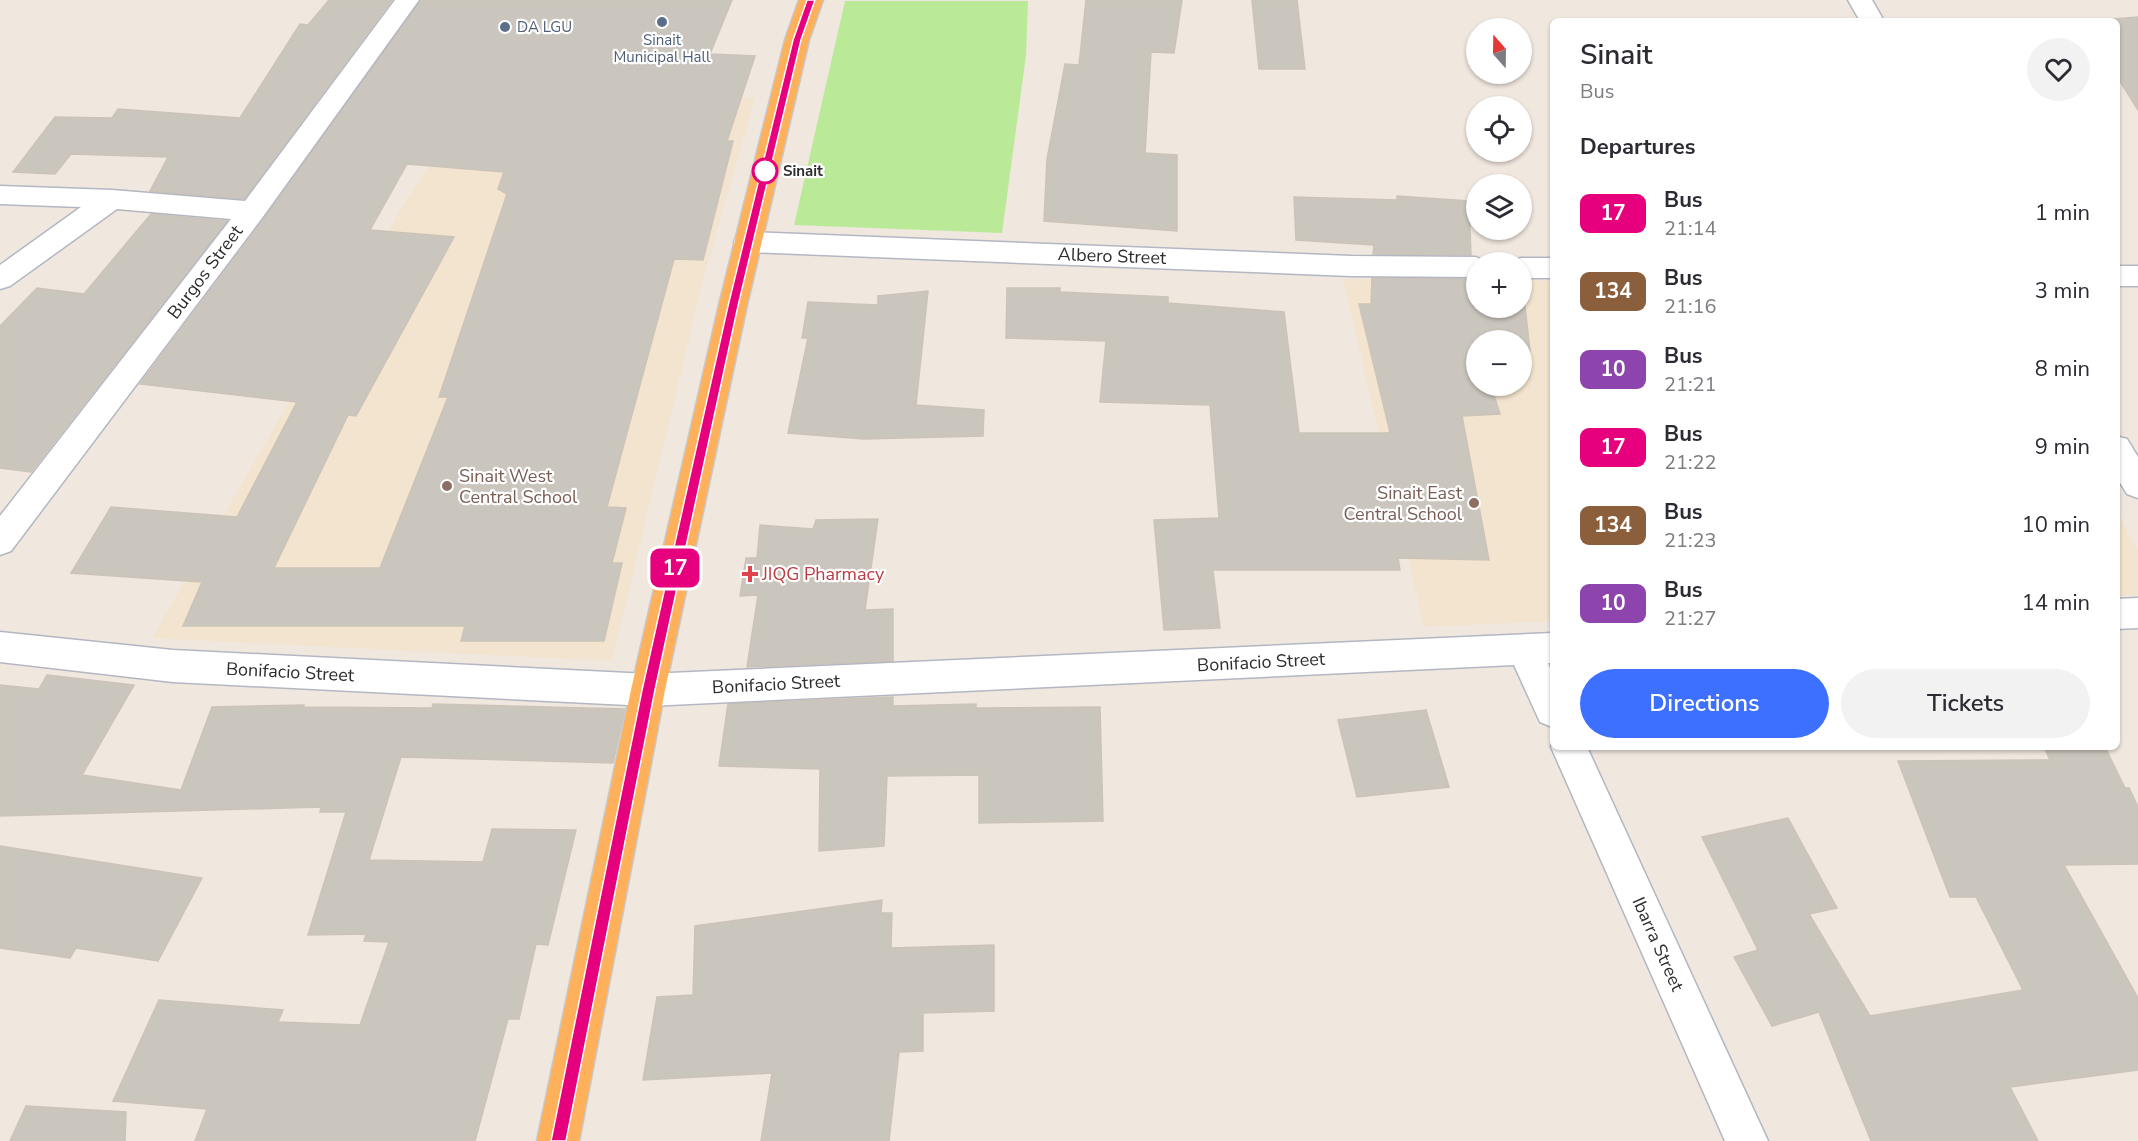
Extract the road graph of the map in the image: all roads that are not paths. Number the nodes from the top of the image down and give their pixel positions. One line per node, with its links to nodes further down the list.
1 (407, 0): 7 (street, Burgos Street)
2 (811, 0): 8 (highway)
3 (1860, 0): 4 (street)
4 (1870, 18)
5 (0, 195): 6 (street)
6 (112, 199): 7 (street); 14 (street)
7 (252, 211): 17 (street, Burgos Street)
8 (748, 242): 9 (street, Albero Street); 22 (highway)
9 (1466, 267)
10 (1532, 268): 11 (street)
11 (1550, 268)
12 (2120, 276): 13 (street)
13 (2138, 276)
14 (0, 279)
15 (2120, 455): 16 (street)
16 (2138, 485)
17 (0, 541)
18 (2138, 613): 19 (street)
19 (2120, 614)
20 (0, 646): 22 (street, Bonifacio Street)
21 (1539, 649): 22 (street, Bonifacio Street); 23 (street)
22 (648, 690): 25 (highway)
23 (1550, 701)
24 (1570, 750): 26 (street, Ibarra Street)
25 (558, 1141)
26 (1748, 1141)

